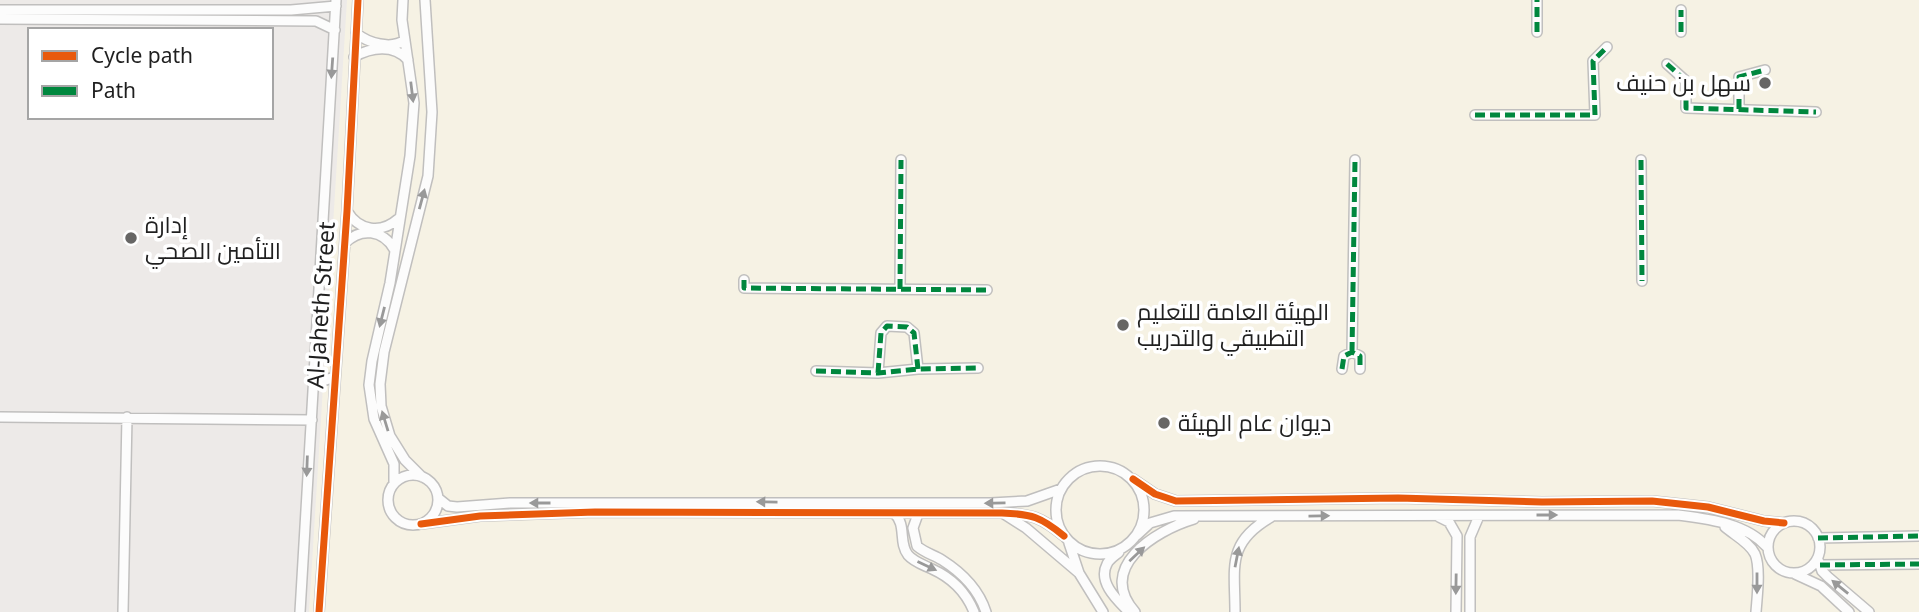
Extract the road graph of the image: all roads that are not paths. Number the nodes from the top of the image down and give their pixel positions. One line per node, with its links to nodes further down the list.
1 (358, 0): 14 (street, Al-Jaheth Street)
2 (403, 0): 15 (street)
3 (425, 0): 28 (street)
4 (1538, 0): 12 (street)
5 (336, 3): 6 (street); 11 (street, Al-Jaheth Street)
6 (316, 9): 7 (street); 10 (street)
7 (0, 10)
8 (1681, 10): 13 (street)
9 (0, 19): 10 (street)
10 (316, 21): 11 (street)
11 (335, 30): 45 (street, Al-Jaheth Street, one-way to 45)
12 (1537, 32)
13 (1681, 32)
14 (356, 33): 15 (street); 17 (street, Al-Jaheth Street)
15 (405, 40): 18 (street)
16 (1607, 47): 23 (street)
17 (354, 57): 18 (street); 31 (street, Al-Jaheth Street)
18 (408, 60): 24 (street, one-way to 24)
19 (1667, 64): 21 (street)
20 (1765, 70): 21 (street)
21 (1739, 109): 22 (street)
22 (1816, 112)
23 (1475, 115)
24 (410, 156): 28 (street); 29 (street)
25 (901, 160): 37 (street)
26 (1355, 160): 39 (street)
27 (1641, 160): 36 (street)
28 (429, 161): 30 (street)
29 (407, 173): 30 (street); 32 (street)
30 (428, 176): 51 (street, one-way to 30)
31 (347, 211): 32 (street); 33 (street, Al-Jaheth Street)
32 (398, 219): 34 (street)
33 (345, 243): 34 (street); 47 (street, Al-Jaheth Street)
34 (394, 249): 53 (street, one-way to 53)
35 (744, 280): 37 (street)
36 (1642, 281)
37 (900, 289): 38 (street)
38 (987, 290)
39 (1352, 352): 42 (street); 43 (street)
40 (978, 368): 41 (street)
41 (918, 369): 46 (street); 46 (street)
42 (1342, 369)
43 (1360, 369)
44 (816, 371): 46 (street)
45 (313, 373): 47 (street); 50 (street, Al-Jaheth Street)
46 (878, 373)
47 (334, 377): 88 (street, Al-Jaheth Street)
48 (0, 417): 49 (street)
49 (127, 417): 50 (street); 86 (street)
50 (312, 420): 87 (street, Al-Jaheth Street, one-way to 87)
51 (422, 477): 53 (street); 55 (street)
52 (1133, 480): 54 (street); 56 (street); 74 (street)
53 (394, 483): 73 (street)
54 (1061, 489): 59 (street, one-way to 59); 77 (street)
55 (438, 498): 58 (street, one-way to 55); 73 (street)
56 (1276, 499): 57 (street); 70 (street)
57 (1653, 501): 60 (street); 65 (street)
58 (745, 502): 59 (street, one-way to 58); 61 (street)
59 (912, 503): 64 (street)
60 (1679, 503): 66 (street); 72 (street)
61 (745, 513): 62 (street); 73 (street)
62 (894, 513): 64 (street); 89 (street, one-way to 89)
63 (1002, 513): 64 (street); 77 (street); 84 (street)
64 (915, 514): 90 (street)
65 (1652, 514): 66 (street); 68 (street, one-way to 65)
66 (1678, 515): 71 (street)
67 (1438, 516): 68 (street); 70 (street, one-way to 67); 80 (street)
68 (1479, 516): 81 (street)
69 (1202, 517): 70 (street); 74 (street); 92 (street, one-way to 69)
70 (1274, 517): 93 (street, one-way to 70)
71 (1718, 522): 78 (street); 96 (street, one-way to 96)
72 (1784, 523): 76 (street); 78 (street)
73 (421, 524)
74 (1138, 535): 79 (street)
75 (1919, 536): 76 (street)
76 (1818, 538): 82 (street)
77 (1066, 539): 79 (street); 84 (street)
78 (1767, 547): 85 (street)
79 (1122, 549): 92 (street)
80 (1456, 556): 81 (street); 94 (street, one-way to 94)
81 (1470, 557): 95 (street)
82 (1819, 561): 83 (street); 85 (street); 98 (street, one-way to 82)
83 (1919, 564)
84 (1079, 573): 91 (street)
85 (1794, 574): 97 (street)
86 (123, 612)
87 (300, 612)
88 (319, 612)
89 (975, 612)
90 (986, 612)
91 (1103, 612)
92 (1132, 612)
93 (1235, 612)
94 (1456, 612)
95 (1470, 612)
96 (1756, 612)
97 (1849, 612)
98 (1869, 612)

